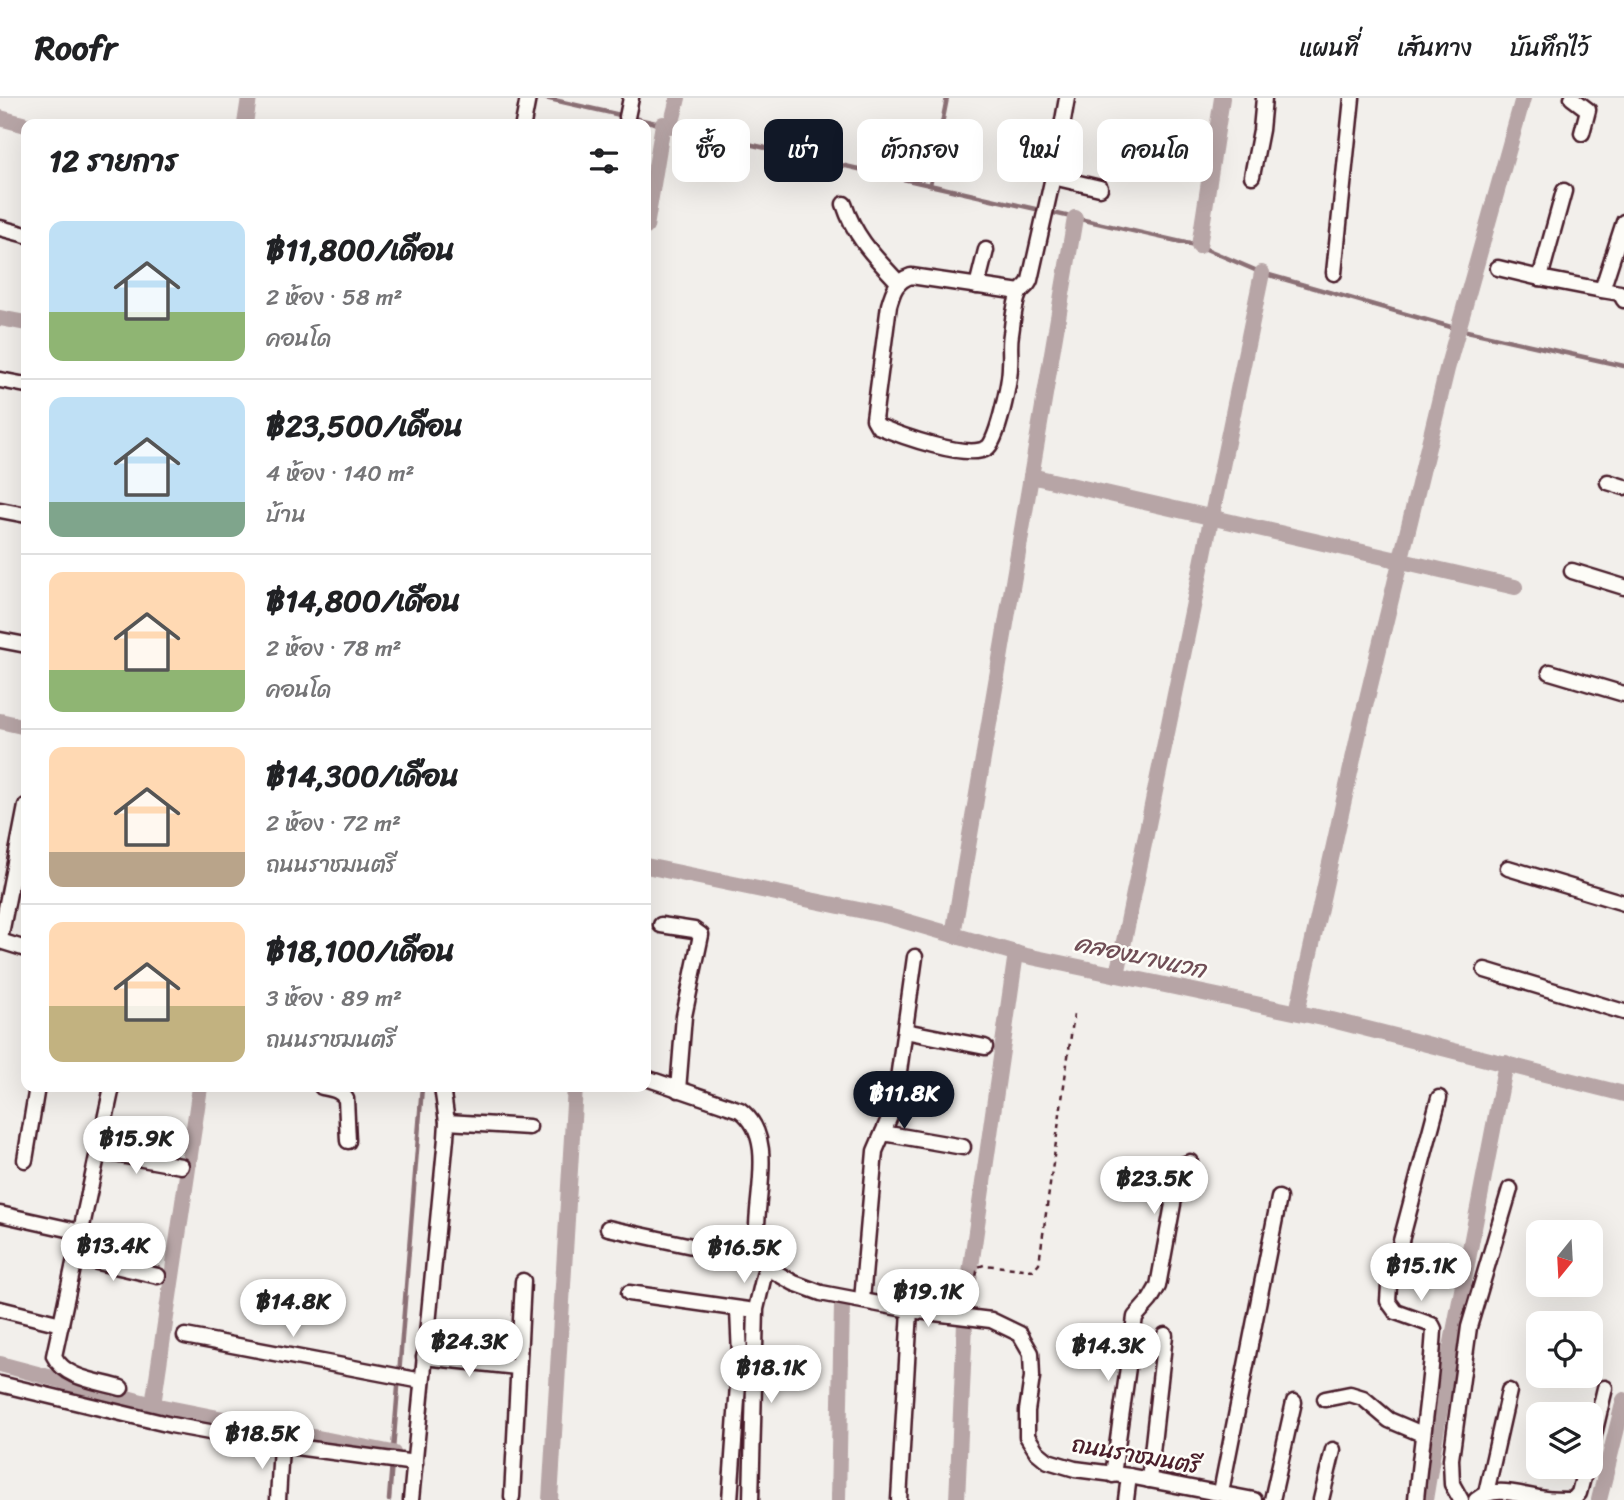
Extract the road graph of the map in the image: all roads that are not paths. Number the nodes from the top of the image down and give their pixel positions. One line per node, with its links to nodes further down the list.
1 (632, 98): 6 (street)
2 (1067, 98): 7 (street)
3 (1264, 98): 9 (street)
4 (1352, 98): 20 (street)
5 (1572, 98): 8 (street)
6 (627, 117)
7 (1063, 119)
8 (1582, 133)
9 (1252, 176)
10 (1052, 182): 25 (street)
11 (1074, 182): 12 (street)
12 (1100, 188)
13 (1564, 191): 21 (street)
14 (844, 204): 22 (street)
15 (1624, 222): 24 (street)
16 (0, 228): 17 (street)
17 (21, 234)
18 (986, 250): 23 (street)
19 (1498, 268): 21 (street)
20 (1334, 273)
21 (1540, 278): 24 (street)
22 (898, 283): 23 (street); 25 (street)
23 (977, 286): 25 (street)
24 (1602, 290): 26 (street)
25 (1020, 292)
26 (1624, 299)
27 (0, 380): 28 (street)
28 (21, 384)
29 (1608, 482): 30 (street)
30 (1624, 487)
31 (0, 510): 32 (street)
32 (21, 513)
33 (1572, 571): 34 (street)
34 (1624, 587)
35 (0, 640): 36 (street)
36 (21, 644)
37 (1550, 672): 38 (street)
38 (1624, 694)
39 (21, 832): 43 (street)
40 (1508, 868): 41 (street)
41 (1624, 902)
42 (661, 925): 51 (street)
43 (0, 940): 44 (street)
44 (21, 947)
45 (915, 957): 48 (street)
46 (1485, 970): 47 (street)
47 (1624, 1012)
48 (905, 1031): 49 (street); 59 (street)
49 (985, 1047)
50 (651, 1079): 51 (street)
51 (678, 1090): 71 (street)
52 (36, 1092): 63 (street)
53 (111, 1092): 62 (street)
54 (339, 1092): 60 (street)
55 (443, 1092): 57 (street)
56 (1439, 1098): 95 (street)
57 (447, 1122): 58 (street); 85 (street)
58 (529, 1127)
59 (883, 1133): 61 (street); 77 (street)
60 (348, 1141)
61 (963, 1147)
62 (99, 1151): 65 (street); 70 (street)
63 (25, 1160)
64 (1190, 1162): 99 (street)
65 (181, 1166)
66 (1510, 1189): 117 (street)
67 (1279, 1198): 103 (street)
68 (0, 1214): 70 (street)
69 (608, 1228): 71 (street)
70 (81, 1232): 72 (street)
71 (760, 1251): 73 (street)
72 (76, 1257): 74 (street); 82 (street)
73 (766, 1267): 77 (street, ถนนราชมนตรี); 79 (street)
74 (158, 1276)
75 (523, 1280): 86 (street)
76 (629, 1293): 80 (street)
77 (862, 1300): 81 (street, ถนนราชมนตรี)
78 (0, 1309): 82 (street)
79 (756, 1309): 80 (street); 108 (street)
80 (738, 1310): 107 (street)
81 (910, 1310): 99 (street, ถนนราชมนตรี); 111 (street)
82 (61, 1324): 89 (street)
83 (1165, 1335): 102 (street)
84 (185, 1336): 87 (street)
85 (424, 1357): 86 (street); 87 (street)
86 (517, 1367): 106 (street)
87 (417, 1380): 98 (street)
88 (0, 1384): 96 (street)
89 (121, 1388)
90 (1605, 1388): 94 (street)
91 (1509, 1391): 105 (street)
92 (1325, 1399): 95 (street)
93 (1294, 1402): 114 (street)
94 (1602, 1402)
95 (1422, 1434): 116 (street)
96 (281, 1445): 98 (street); 109 (street)
97 (1333, 1450): 115 (street)
98 (411, 1463): 110 (street)
99 (1113, 1475): 100 (street, ถนนราชมนตรี)
100 (1129, 1476): 102 (street, ถนนราชมนตรี); 112 (street)
101 (1583, 1479): 105 (street)
102 (1149, 1480): 104 (street, ถนนราชมนตรี)
103 (1221, 1492): 104 (street, ถนนราชมนตรี); 113 (street, ถนนราชมนตรี)
104 (1186, 1494)
105 (1481, 1496)
106 (512, 1497)
107 (731, 1497): 108 (street)
108 (752, 1498)
109 (278, 1500)
110 (411, 1500)
111 (899, 1500)
112 (1126, 1500)
113 (1254, 1500)
114 (1272, 1500)
115 (1321, 1500)
116 (1416, 1500)
117 (1461, 1500)

